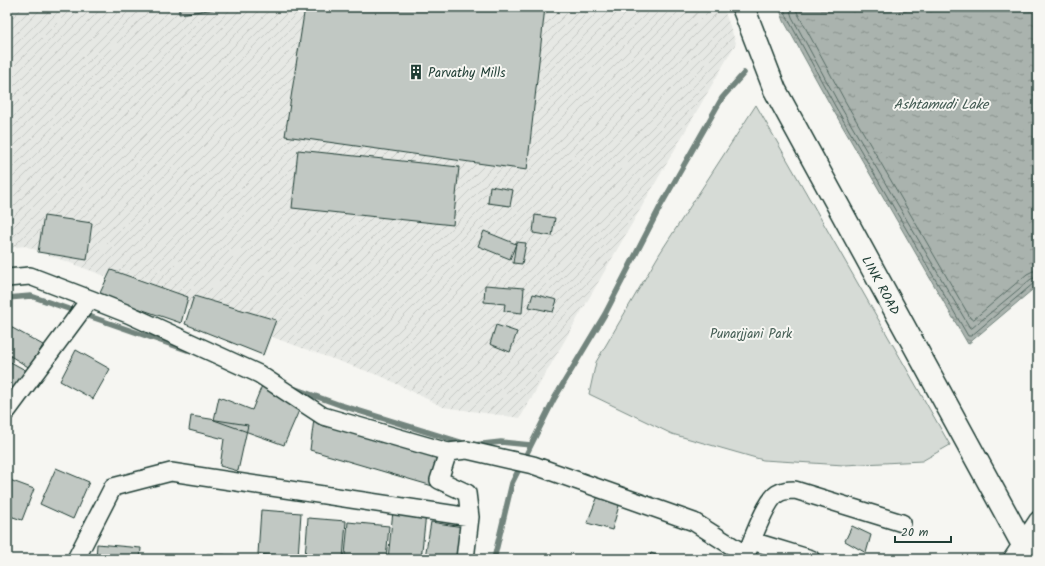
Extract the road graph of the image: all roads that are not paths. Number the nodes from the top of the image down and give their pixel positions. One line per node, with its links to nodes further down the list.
1 (744, 7): 10 (main road, LINK ROAD)
2 (7, 278): 3 (street)
3 (90, 299): 4 (street); 5 (street)
4 (7, 411)
5 (448, 452): 6 (street); 9 (street)
6 (470, 517): 11 (street); 12 (street)
7 (1038, 520): 10 (street)
8 (902, 523): 9 (street)
9 (748, 552): 13 (street)
10 (1021, 554)
11 (76, 559)
12 (465, 559)
13 (812, 559)

